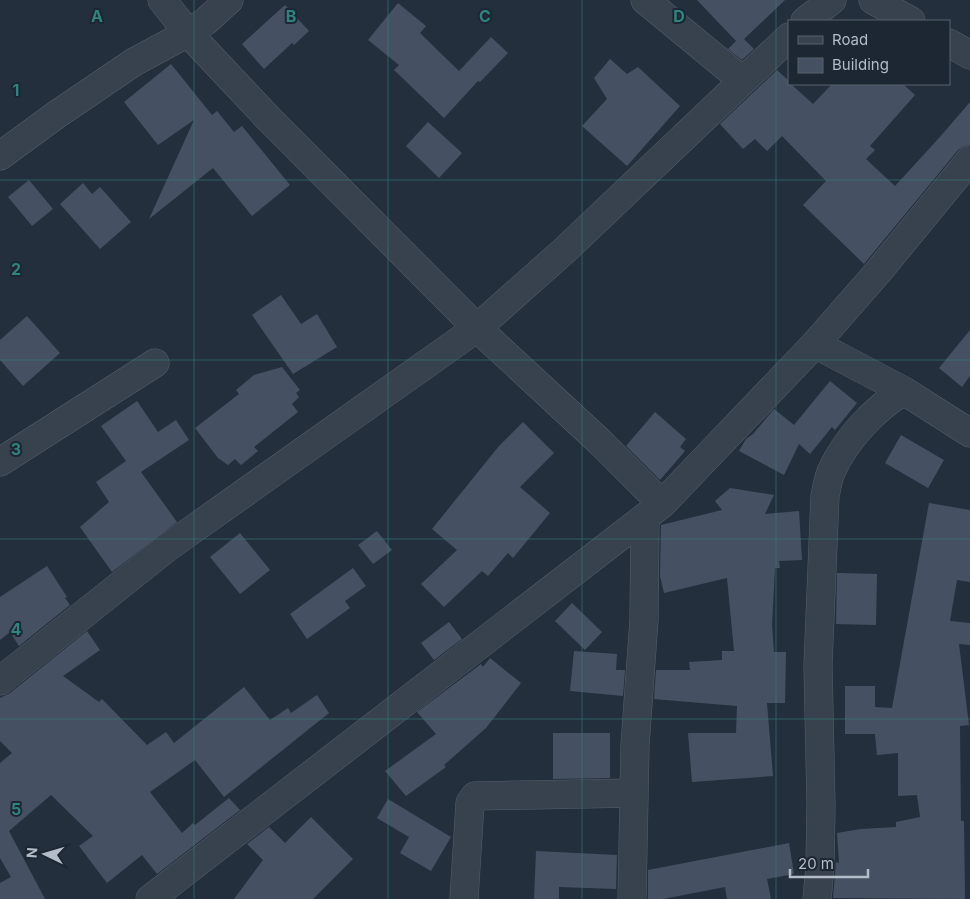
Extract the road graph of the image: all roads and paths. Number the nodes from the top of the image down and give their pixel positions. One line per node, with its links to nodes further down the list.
1 (162, 0): 8 (street)
2 (229, 0): 8 (street)
3 (645, 0): 12 (street)
4 (832, 0): 6 (street)
5 (873, 0): 7 (street)
6 (806, 20)
7 (909, 20)
8 (188, 33): 13 (street); 15 (street)
9 (788, 38): 12 (street)
10 (950, 44): 11 (street)
11 (970, 55)
12 (742, 80): 15 (street)
13 (0, 156)
14 (970, 160): 16 (street)
15 (477, 328): 21 (street); 22 (street)
16 (815, 344): 18 (street); 21 (street)
17 (155, 363): 20 (street)
18 (904, 391): 19 (street); 27 (street)
19 (970, 433)
20 (0, 462)
21 (654, 511): 23 (street); 24 (street)
22 (0, 681)
23 (634, 793): 25 (street); 26 (street)
24 (164, 896)
25 (464, 899)
26 (632, 899)
27 (817, 899)

